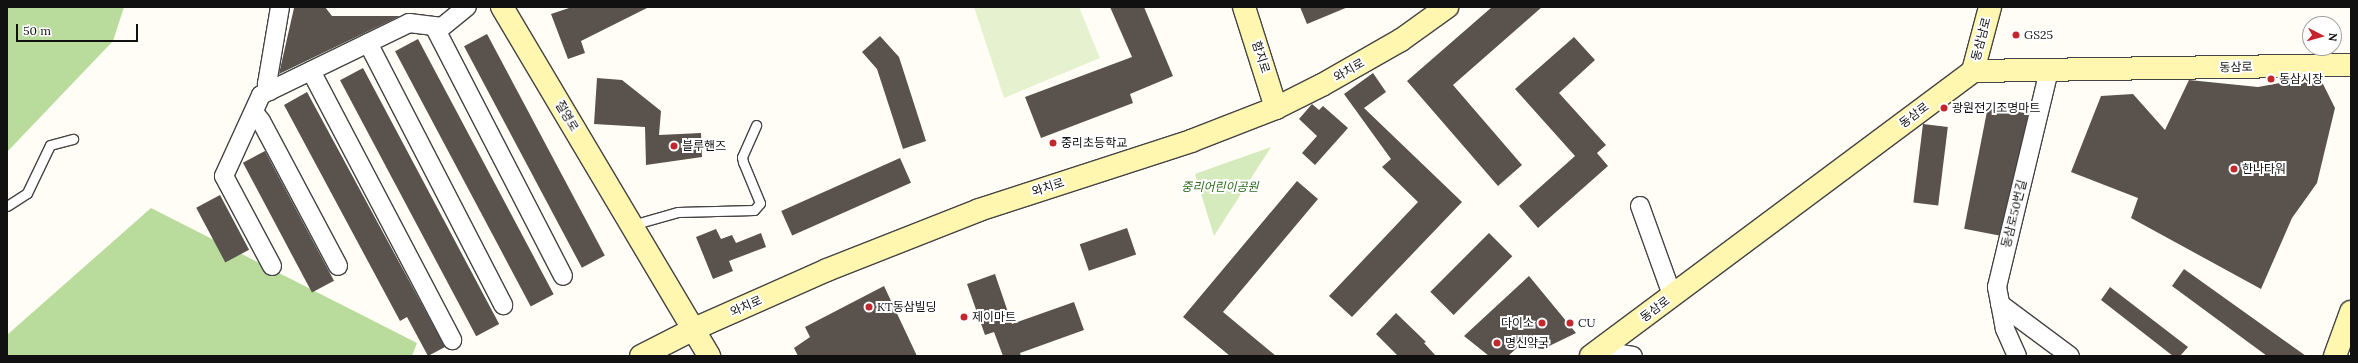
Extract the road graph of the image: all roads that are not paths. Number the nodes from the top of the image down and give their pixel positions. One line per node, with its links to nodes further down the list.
1 (280, 7): 13 (street)
2 (467, 7): 7 (street)
3 (1244, 7): 14 (main road, 함지로)
4 (1447, 7): 14 (main road, 와치로)
5 (1990, 7): 12 (main road, 동삼남로)
6 (507, 10): 20 (main road, 절영로)
7 (434, 26): 8 (street); 23 (street)
8 (368, 43): 11 (street); 26 (street)
9 (2351, 66): 10 (main road, 동삼로)
10 (2050, 70): 12 (main road, 동삼로); 25 (street, 동삼로50번길)
11 (311, 71): 13 (street); 29 (street)
12 (1973, 71): 24 (main road, 동삼로)
13 (270, 91): 15 (street)
14 (1276, 108): 28 (main road, 와치로)
15 (254, 112): 21 (street); 22 (street)
16 (756, 124): 20 (lane)
17 (73, 139): 18 (lane)
18 (7, 206)
19 (1640, 206): 24 (street)
20 (632, 225): 28 (main road, 절영로)
21 (272, 266)
22 (338, 266)
23 (563, 276)
24 (1672, 295): 32 (main road, 동삼로)
25 (2000, 304): 34 (street, 동삼로50번길); 35 (street)
26 (503, 305)
27 (2351, 312): 36 (main road)
28 (694, 329): 30 (main road, 와치로); 31 (main road, 절영로)
29 (452, 340)
30 (641, 356)
31 (709, 356)
32 (1592, 356): 33 (street)
33 (1633, 356)
34 (2017, 356)
35 (2070, 356)
36 (2335, 356)

